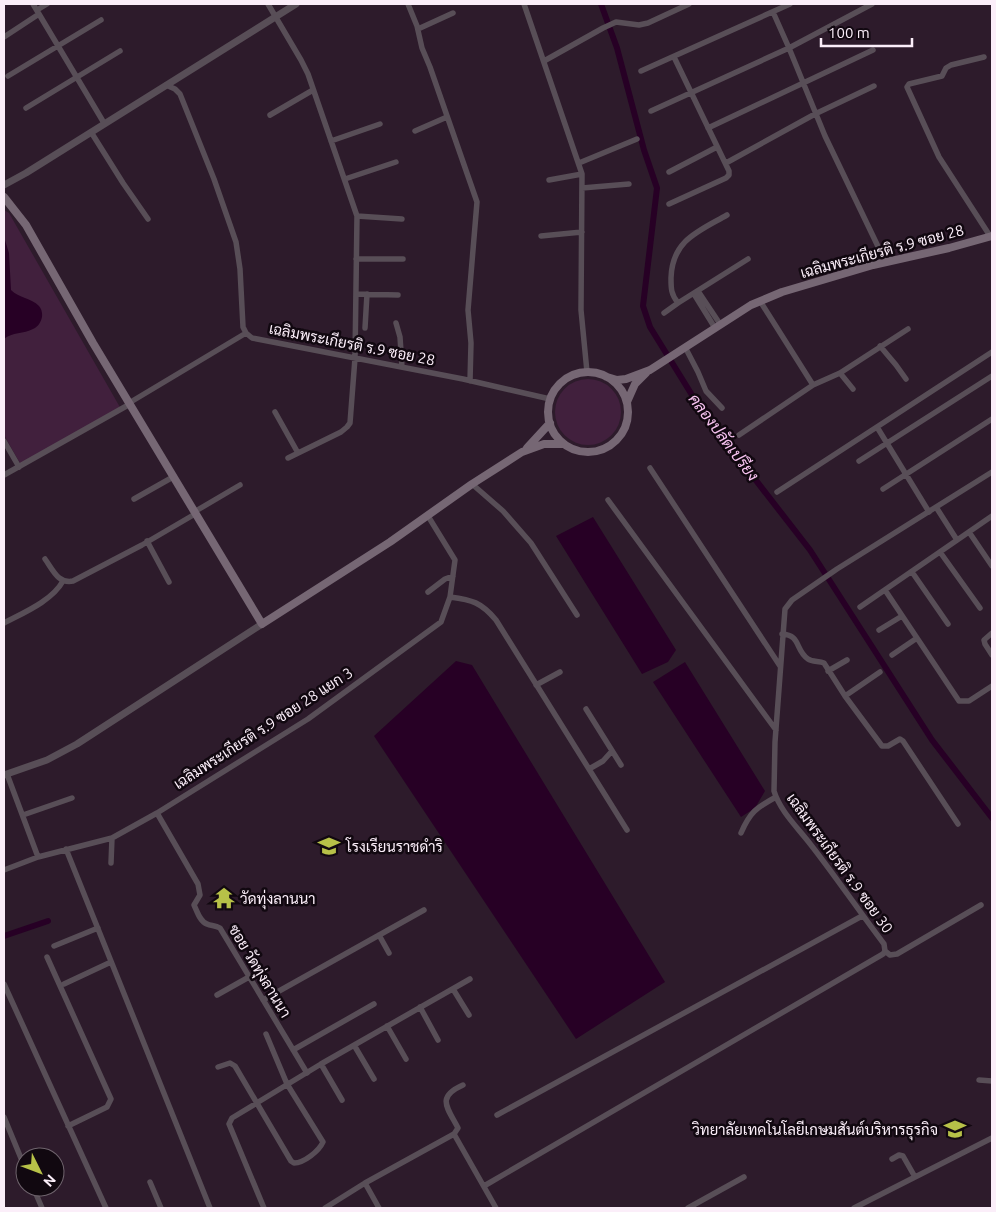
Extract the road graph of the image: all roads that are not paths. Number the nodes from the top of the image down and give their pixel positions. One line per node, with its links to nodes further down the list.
1 (33, 4): 10 (street)
2 (47, 4): 10 (street)
3 (268, 4): 13 (street)
4 (296, 4): 13 (street)
5 (408, 4): 15 (street)
6 (524, 4): 23 (street)
7 (689, 4): 23 (street)
8 (790, 4): 11 (street)
9 (872, 4): 18 (street)
10 (38, 12): 16 (street); 17 (street)
11 (772, 12): 18 (street); 21 (street)
12 (454, 13): 15 (street)
13 (276, 16): 28 (street); 30 (street)
14 (101, 20): 17 (street)
15 (418, 29): 36 (street)
16 (4, 37)
17 (58, 45): 25 (street); 26 (street)
18 (789, 48): 27 (street); 31 (street)
19 (873, 50): 27 (street)
20 (120, 51): 26 (street)
21 (674, 57): 24 (street); 31 (street)
22 (984, 57): 63 (street)
23 (544, 61): 46 (street)
24 (642, 71)
25 (8, 76)
26 (76, 77): 32 (street); 37 (street)
27 (804, 83): 34 (street); 39 (street)
28 (166, 85): 37 (street); 79 (street, เฉลิมพระเกียรติ ร.9 ซอย 28)
29 (874, 86): 34 (street)
30 (313, 90): 35 (street); 43 (street)
31 (690, 93): 33 (street); 39 (street)
32 (26, 108)
33 (651, 111)
34 (815, 114): 47 (street); 67 (street)
35 (270, 116)
36 (447, 117): 40 (street); 91 (street)
37 (104, 123): 41 (street)
38 (380, 124): 43 (street)
39 (708, 128): 44 (street)
40 (415, 131)
41 (91, 132): 53 (street); 59 (street)
42 (637, 139): 46 (street)
43 (331, 141): 50 (street)
44 (717, 147): 47 (street); 48 (street)
45 (396, 162): 50 (street)
46 (579, 163): 49 (street)
47 (726, 163): 56 (street)
48 (669, 172)
49 (582, 174): 51 (street); 54 (street)
50 (345, 179): 58 (street)
51 (549, 180)
52 (629, 184): 54 (street)
53 (4, 185)
54 (582, 188): 61 (street)
55 (4, 196): 96 (main road)
56 (670, 204)
57 (727, 214): 73 (street)
58 (357, 216): 60 (street); 64 (street)
59 (148, 219)
60 (402, 219)
61 (582, 232): 62 (street); 86 (street)
62 (541, 236)
63 (991, 236): 67 (main road, เฉลิมพระเกียรติ ร.9 ซอย 28)
64 (356, 259): 65 (street); 69 (street)
65 (403, 259)
66 (748, 259): 68 (street)
67 (885, 262): 72 (main road, เฉลิมพระเกียรติ ร.9 ซอย 28)
68 (696, 293): 73 (street); 76 (street)
69 (356, 294): 70 (street); 83 (street)
70 (367, 294): 71 (street); 77 (street)
71 (398, 295)
72 (760, 301): 76 (main road, เฉลิมพระเกียรติ ร.9 ซอย 28); 92 (street)
73 (678, 303): 74 (street)
74 (664, 312)
75 (396, 323): 84 (street)
76 (718, 326): 81 (main road, เฉลิมพระเกียรติ ร.9 ซอย 28)
77 (365, 328)
78 (908, 329): 80 (street)
79 (246, 333): 83 (street, เฉลิมพระเกียรติ ร.9 ซอย 28); 96 (street)
80 (880, 346): 87 (street); 90 (street)
81 (681, 350): 85 (main road, เฉลิมพระเกียรติ ร.9 ซอย 28); 97 (street)
82 (992, 352): 101 (street)
83 (355, 358): 84 (street, เฉลิมพระเกียรติ ร.9 ซอย 28); 107 (street)
84 (402, 368): 91 (street, เฉลิมพระเกียรติ ร.9 ซอย 28)
85 (650, 370): 89 (main road, เฉลิมพระเกียรติ ร.9 ซอย 28); 95 (main road, เฉลิมพระเกียรติ ร.9 ซอย 28)
86 (587, 372): 89 (main road, เฉลิมพระเกียรติ ร.9 ซอย 28); 94 (main road)
87 (840, 373): 92 (street); 93 (street)
88 (992, 376): 105 (street)
89 (607, 377): 95 (main road)
90 (906, 379)
91 (470, 381): 94 (street, เฉลิมพระเกียรติ ร.9 ซอย 28)
92 (813, 384): 102 (street)
93 (853, 389)
94 (550, 399): 100 (main road)
95 (627, 402): 104 (main road, เฉลิมพระเกียรติ ร.9 ซอย 28)
96 (129, 403): 110 (street); 115 (main road)
97 (722, 408)
98 (275, 412): 107 (street)
99 (992, 419): 113 (street)
100 (550, 423): 104 (main road); 106 (main road)
101 (877, 427): 105 (street); 119 (street)
102 (739, 435)
103 (4, 441): 110 (street)
104 (564, 444): 106 (main road)
105 (887, 444): 109 (street); 113 (street)
106 (522, 452): 116 (main road)
107 (298, 453): 108 (street)
108 (288, 458)
109 (859, 461)
110 (19, 467): 114 (street)
111 (650, 468): 154 (street)
112 (992, 472): 122 (street, เฉลิมพระเกียรติ ร.9 ซอย 30)
113 (906, 474): 118 (street); 123 (street)
114 (4, 476)
115 (173, 477): 120 (street); 124 (main road)
116 (472, 484): 125 (main road); 142 (street)
117 (240, 485): 124 (street)
118 (883, 489)
119 (777, 492)
120 (134, 498)
121 (608, 500): 162 (street)
122 (936, 507): 123 (street, เฉลิมพระเกียรติ ร.9 ซอย 30); 128 (street)
123 (929, 512): 149 (street, เฉลิมพระเกียรติ ร.9 ซอย 30)
124 (194, 513): 129 (street); 145 (main road)
125 (428, 516): 134 (street, เฉลิมพระเกียรติ ร.9 ซอย 28 แยก 3); 145 (main road)
126 (992, 516): 127 (street)
127 (968, 532): 128 (street); 132 (street)
128 (957, 540): 130 (street)
129 (147, 541): 135 (street); 136 (street)
130 (940, 552): 133 (street); 141 (street)
131 (46, 559): 135 (street)
132 (992, 566)
133 (912, 572): 137 (street); 146 (street)
134 (452, 576): 138 (street); 139 (street, เฉลิมพระเกียรติ ร.9 ซอย 28 แยก 3)
135 (63, 581): 144 (street)
136 (170, 582)
137 (885, 590): 140 (street); 143 (street)
138 (428, 592)
139 (450, 597): 158 (street); 169 (street, เฉลิมพระเกียรติ ร.9 ซอย 28 แยก 3)
140 (860, 607)
141 (980, 608)
142 (577, 615)
143 (902, 616): 147 (street); 150 (street)
144 (4, 623)
145 (262, 624): 166 (street)
146 (948, 624)
147 (880, 630)
148 (992, 633): 152 (street)
149 (782, 634): 154 (street, เฉลิมพระเกียรติ ร.9 ซอย 30); 155 (street)
150 (917, 638): 151 (street); 159 (street)
151 (892, 655)
152 (992, 655)
153 (847, 660): 155 (street)
154 (780, 666): 162 (street, เฉลิมพระเกียรติ ร.9 ซอย 30)
155 (828, 671): 160 (street)
156 (560, 672): 158 (street)
157 (880, 672): 160 (street)
158 (536, 685): 165 (street)
159 (992, 686)
160 (845, 696): 171 (street)
161 (586, 710): 163 (street)
162 (776, 730): 167 (street, เฉลิมพระเกียรติ ร.9 ซอย 30)
163 (612, 751): 164 (street); 165 (street)
164 (621, 765)
165 (589, 769): 172 (street)
166 (5, 774): 170 (street)
167 (776, 797): 173 (street); 181 (street, เฉลิมพระเกียรติ ร.9 ซอย 30)
168 (72, 798): 170 (street)
169 (157, 813): 174 (street, เฉลิมพระเกียรติ ร.9 ซอย 28 แยก 3); 189 (street, ซอย วัดทุ่งลานนา)
170 (23, 815): 176 (street)
171 (958, 824)
172 (628, 830)
173 (741, 833)
174 (112, 838): 175 (street, เฉลิมพระเกียรติ ร.9 ซอย 28 แยก 3); 177 (street)
175 (66, 849): 176 (street, เฉลิมพระเกียรติ ร.9 ซอย 28 แยก 3); 182 (street)
176 (38, 857): 178 (street, เฉลิมพระเกียรติ ร.9 ซอย 28 แยก 3)
177 (111, 863)
178 (4, 870)
179 (981, 905): 185 (street)
180 (424, 910): 183 (street)
181 (862, 916): 185 (street, เฉลิมพระเกียรติ ร.9 ซอย 30); 215 (street)
182 (98, 928): 184 (street); 188 (street)
183 (379, 935): 186 (street); 195 (street)
184 (54, 946)
185 (885, 951): 226 (street, เฉลิมพระเกียรติ ร.9 ซอย 30)
186 (389, 953)
187 (47, 957): 217 (street)
188 (111, 962): 192 (street); 229 (street)
189 (249, 977): 194 (street); 195 (street, ซอย วัดทุ่งลานนา)
190 (470, 979): 193 (street)
191 (4, 984): 217 (street)
192 (64, 984)
193 (453, 989): 197 (street); 198 (street)
194 (217, 995)
195 (264, 1000): 203 (street, ซอย วัดทุ่งลานนา)
196 (374, 1004): 203 (street)
197 (420, 1008): 199 (street); 201 (street)
198 (470, 1015)
199 (387, 1026): 202 (street); 204 (street)
200 (266, 1034): 211 (street)
201 (438, 1040)
202 (354, 1045): 205 (street); 208 (street)
203 (293, 1050): 207 (street, ซอย วัดทุ่งลานนา)
204 (406, 1059)
205 (321, 1064): 207 (street); 213 (street)
206 (218, 1067): 214 (street)
207 (306, 1073): 211 (street)
208 (374, 1079)
209 (979, 1080): 210 (street)
210 (992, 1081)
211 (288, 1084): 214 (street); 214 (street)
212 (463, 1086): 218 (street)
213 (342, 1100)
214 (257, 1102): 230 (street)
215 (497, 1115)
216 (4, 1117): 220 (street)
217 (68, 1126): 227 (street)
218 (454, 1134): 225 (street); 226 (street)
219 (992, 1138): 223 (street)
220 (16, 1147)
221 (892, 1159): 223 (street)
222 (744, 1177): 234 (street)
223 (915, 1177): 235 (street)
224 (150, 1182): 228 (street)
225 (365, 1183): 231 (street); 232 (street)
226 (484, 1186): 233 (street)
227 (106, 1208)
228 (161, 1208)
229 (210, 1208)
230 (264, 1208)
231 (325, 1208)
232 (379, 1208)
233 (496, 1208)
234 (688, 1208)
235 (854, 1208)

